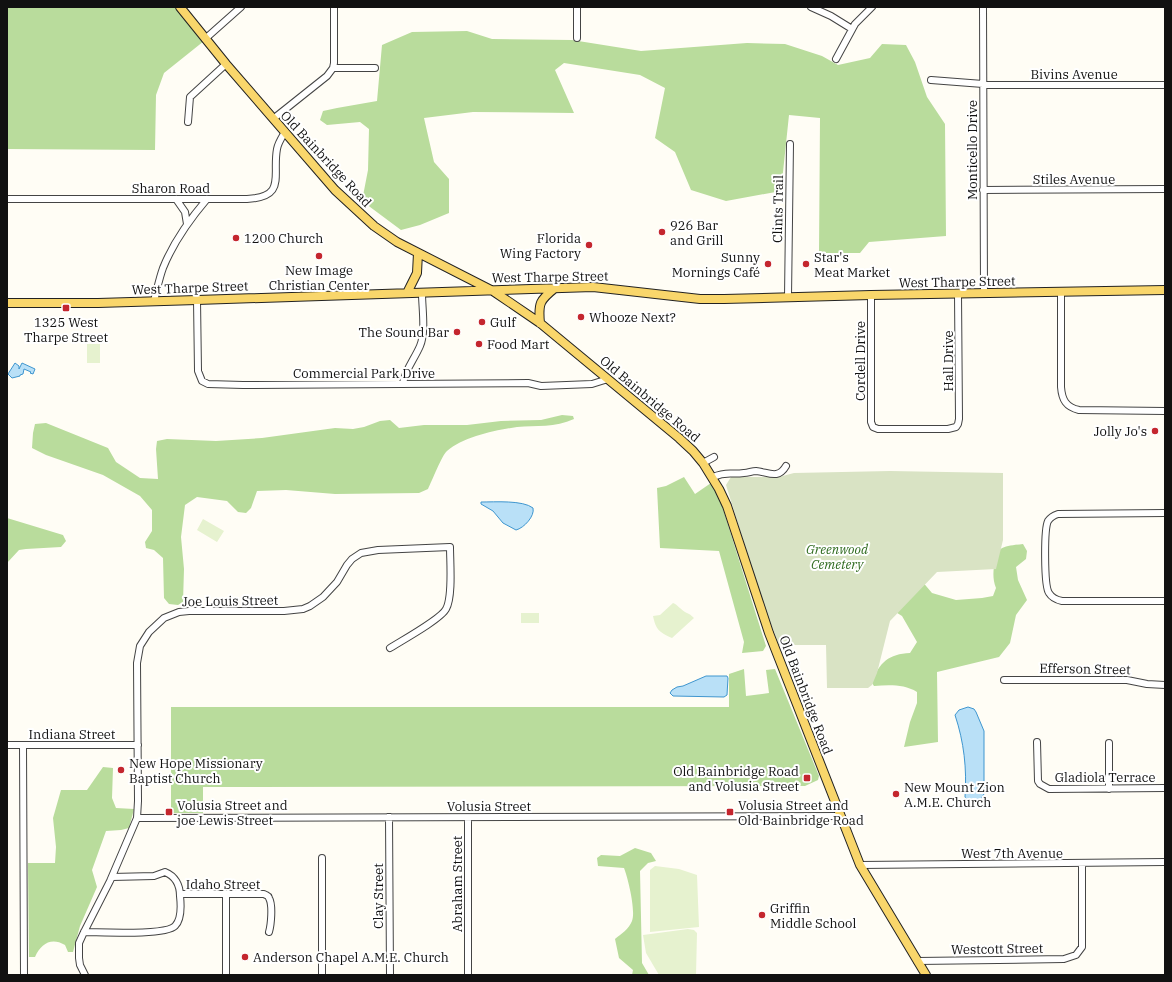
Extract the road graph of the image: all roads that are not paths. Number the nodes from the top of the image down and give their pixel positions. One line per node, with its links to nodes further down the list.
1 (180, 7): 10 (main road, Old Bainbridge Road)
2 (241, 7): 10 (street)
3 (334, 7): 13 (street)
4 (576, 7): 9 (street)
5 (810, 7): 8 (street)
6 (872, 7): 8 (street)
7 (983, 7): 16 (street, Monticello Drive)
8 (852, 29): 11 (street)
9 (577, 38)
10 (205, 39): 12 (main road, Old Bainbridge Road)
11 (836, 59)
12 (226, 64): 18 (main road, Old Bainbridge Road); 19 (street)
13 (332, 68): 14 (street); 18 (street)
14 (375, 68)
15 (931, 80): 16 (street, Bivins Avenue)
16 (983, 84): 17 (street, Bivins Avenue); 23 (street, Monticello Drive)
17 (1165, 85)
18 (273, 119): 20 (main road, Old Bainbridge Road)
19 (188, 122)
20 (285, 132): 26 (street, Sharon Road); 28 (main road, Old Bainbridge Road)
21 (790, 144): 38 (street, Clints Trail)
22 (1165, 189): 23 (street, Stiles Avenue)
23 (983, 190): 35 (street, Monticello Drive)
24 (7, 199): 25 (street, Sharon Road)
25 (176, 199): 26 (street, Sharon Road); 27 (street)
26 (207, 199): 27 (street)
27 (187, 224): 40 (street)
28 (418, 253): 30 (main road, Old Bainbridge Road); 33 (main road)
29 (555, 288): 30 (main road, West Tharpe Street); 38 (main road, West Tharpe Street); 42 (main road)
30 (493, 290): 34 (main road, West Tharpe Street); 42 (main road, Old Bainbridge Road)
31 (1165, 290): 32 (main road, West Tharpe Street)
32 (1061, 292): 35 (main road, West Tharpe Street); 45 (street)
33 (407, 293): 34 (main road, West Tharpe Street); 39 (main road, West Tharpe Street)
34 (422, 293): 44 (street)
35 (984, 293): 36 (main road, West Tharpe Street)
36 (958, 294): 37 (main road, West Tharpe Street); 46 (street, Hall Drive)
37 (871, 295): 38 (main road, West Tharpe Street); 46 (street, Cordell Drive)
38 (788, 297)
39 (197, 300): 40 (main road, West Tharpe Street); 44 (street, Commercial Park Drive)
40 (154, 301): 41 (main road, West Tharpe Street)
41 (7, 303)
42 (540, 323): 43 (main road, Old Bainbridge Road)
43 (608, 379): 44 (street, Commercial Park Drive); 48 (main road, Old Bainbridge Road)
44 (402, 383)
45 (1165, 411)
46 (873, 427)
47 (714, 457): 48 (street)
48 (703, 463): 50 (main road, Old Bainbridge Road)
49 (786, 466): 50 (street)
50 (713, 477): 63 (main road, Old Bainbridge Road)
51 (1165, 513): 52 (street)
52 (1165, 601)
53 (390, 648): 60 (street, Joe Louis Street)
54 (1004, 680): 55 (street, Efferson Street)
55 (1165, 685)
56 (1037, 742): 62 (street, Gladiola Terrace)
57 (1109, 743): 62 (street)
58 (7, 745): 59 (street, Indiana Street)
59 (23, 745): 60 (street, Indiana Street); 77 (street)
60 (138, 745): 65 (street, Joe Louis Street)
61 (1165, 788): 62 (street, Gladiola Terrace)
62 (1110, 789)
63 (841, 816): 66 (street, Volusia Street); 70 (main road, Old Bainbridge Road)
64 (389, 817): 65 (street, Volusia Street); 66 (street, Volusia Street); 81 (street, Clay Street)
65 (137, 818): 71 (street, Joe Louis Street)
66 (468, 818): 82 (street, Abraham Street)
67 (322, 858): 80 (street)
68 (1165, 862): 69 (street, West 7th Avenue)
69 (1082, 864): 70 (street, West 7th Avenue); 76 (street, Westcott Street)
70 (860, 866): 76 (main road, Old Bainbridge Road)
71 (112, 877): 72 (street); 74 (street, Joe Louis Street)
72 (180, 894): 73 (street, Idaho Street); 74 (street, Idaho Street)
73 (226, 894): 75 (street, Idaho Street); 79 (street)
74 (84, 932): 78 (street, Joe Louis Street)
75 (269, 932)
76 (921, 970)
77 (24, 975)
78 (85, 975)
79 (226, 975)
80 (322, 975)
81 (390, 975)
82 (468, 975)

